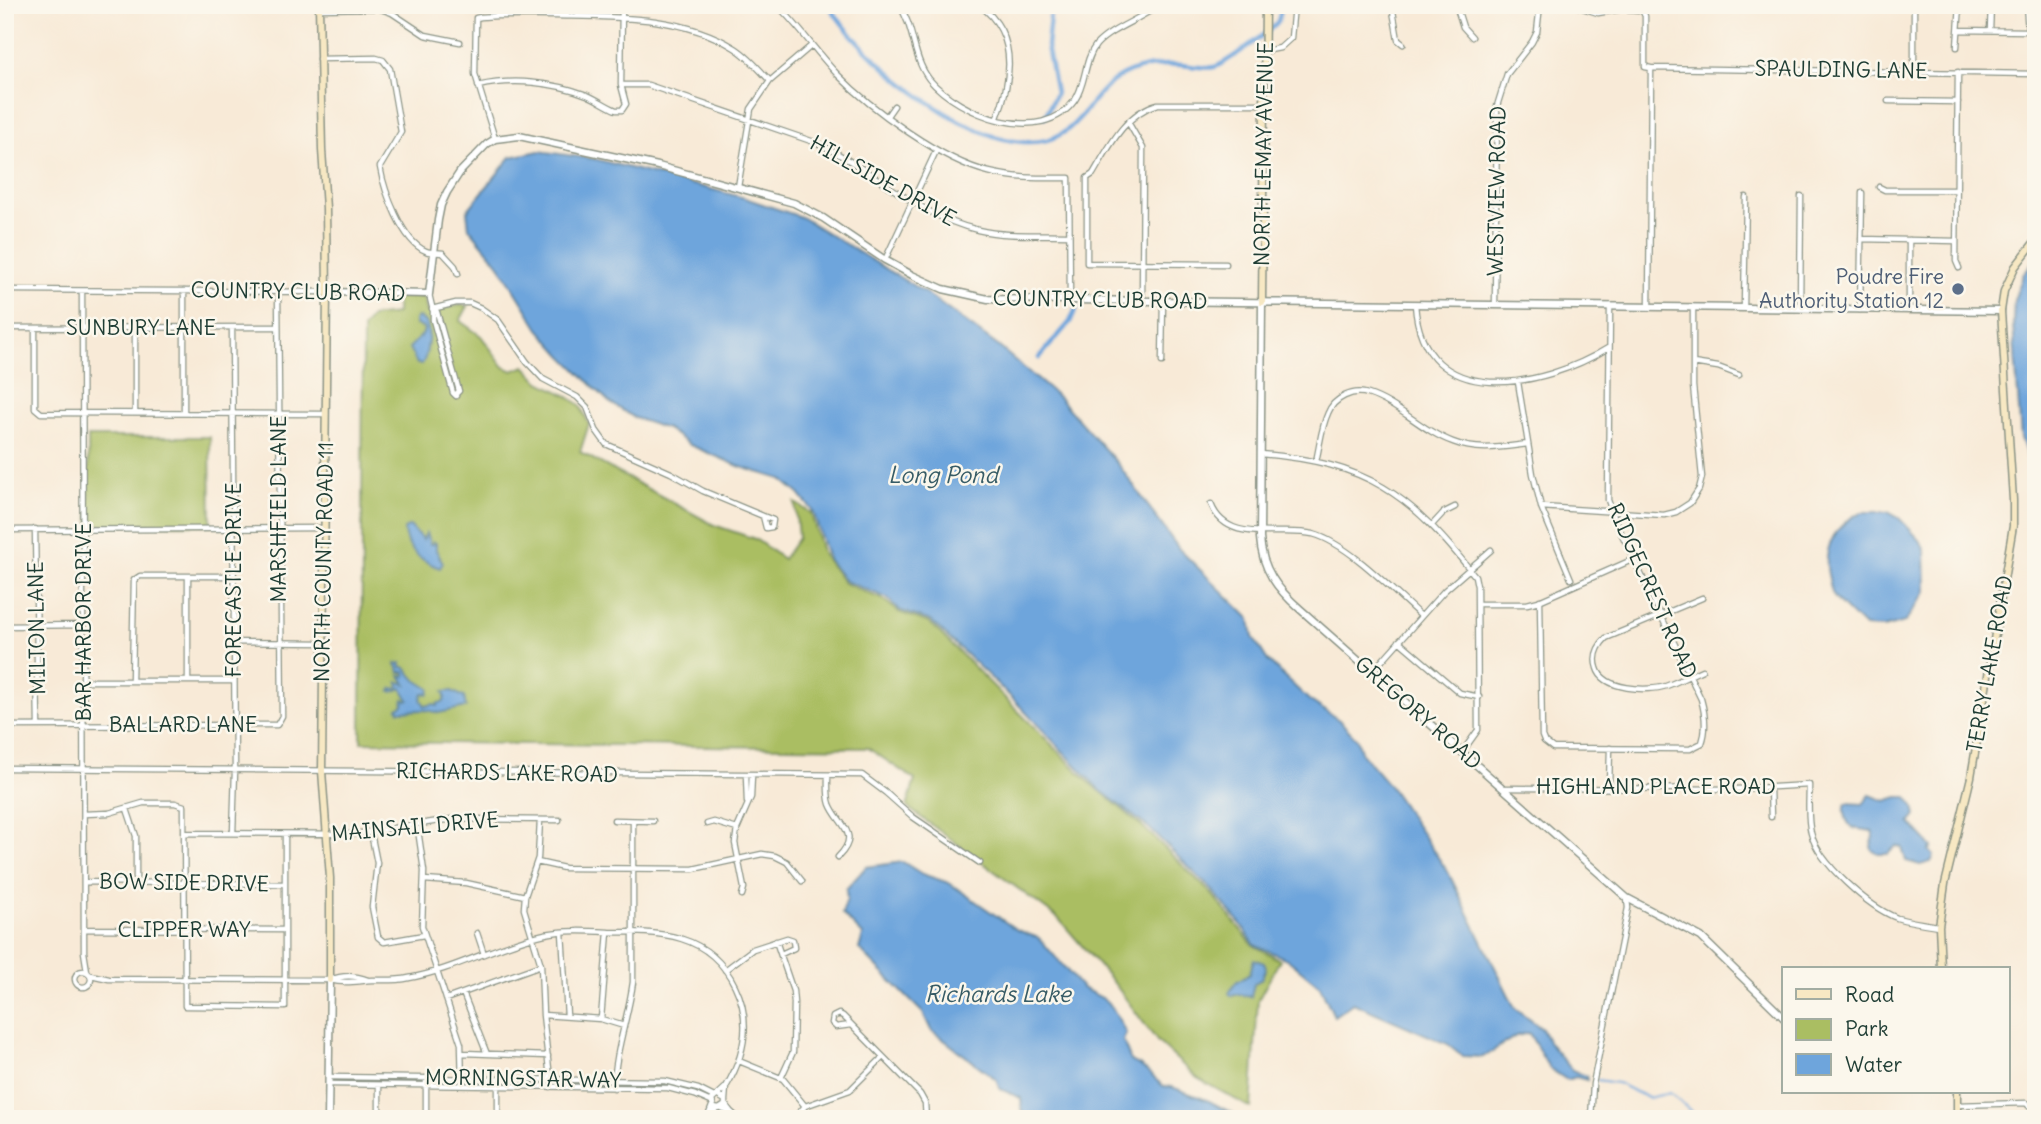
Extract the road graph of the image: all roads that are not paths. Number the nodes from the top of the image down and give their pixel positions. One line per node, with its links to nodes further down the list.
1 (497, 5): 18 (street)
2 (622, 5): 19 (street)
3 (777, 5): 27 (street)
4 (899, 5): 45 (street)
5 (979, 5): 45 (street)
6 (1159, 5): 45 (street)
7 (1265, 5): 29 (main road, NORTH LEMAY AVENUE)
8 (1294, 5): 29 (street)
9 (1392, 5): 25 (street)
10 (1456, 5): 23 (street)
11 (1540, 5): 78 (street, WESTVIEW ROAD)
12 (1573, 5): 31 (street)
13 (1914, 5): 32 (street)
14 (1960, 5): 20 (street)
15 (1991, 5): 21 (street)
16 (2026, 5): 22 (street)
17 (319, 7): 24 (street); 30 (main road, NORTH COUNTY ROAD 11)
18 (497, 16): 19 (street); 37 (street)
19 (622, 17): 35 (street); 36 (street)
20 (1959, 30): 21 (street); 28 (street)
21 (1990, 30): 22 (street)
22 (2028, 31): 26 (street)
23 (1472, 37)
24 (460, 42)
25 (1403, 44)
26 (2036, 44)
27 (811, 46): 35 (street); 43 (street)
28 (1957, 47)
29 (1265, 51): 41 (main road, NORTH LEMAY AVENUE)
30 (320, 59): 61 (street); 71 (main road, NORTH COUNTY ROAD 11)
31 (1647, 65): 32 (street, SPAULDING LANE); 80 (street)
32 (1914, 72): 33 (street, SPAULDING LANE)
33 (1958, 72): 34 (street, SPAULDING LANE); 40 (street)
34 (2035, 74): 38 (street)
35 (770, 81): 44 (street)
36 (621, 85): 37 (street); 44 (street, HILLSIDE DRIVE)
37 (478, 86): 47 (street)
38 (2036, 87)
39 (1888, 102): 40 (street)
40 (1958, 102): 51 (street)
41 (1264, 104): 46 (street); 76 (main road, NORTH LEMAY AVENUE)
42 (894, 106): 43 (street)
43 (887, 116): 48 (street)
44 (748, 118): 49 (street); 55 (street, HILLSIDE DRIVE)
45 (997, 118)
46 (1128, 122): 63 (street); 63 (street)
47 (495, 139): 49 (street, COUNTRY CLUB ROAD); 61 (street, COUNTRY CLUB ROAD)
48 (936, 150): 55 (street); 56 (street)
49 (738, 187): 62 (street, COUNTRY CLUB ROAD)
50 (1879, 187): 51 (street)
51 (1957, 190): 60 (street)
52 (1862, 193): 57 (street)
53 (1801, 196): 83 (street)
54 (1746, 197): 82 (street)
55 (913, 201): 56 (street, HILLSIDE DRIVE); 62 (street)
56 (1069, 235): 73 (street)
57 (1861, 239): 58 (street); 85 (street)
58 (1909, 240): 60 (street); 86 (street)
59 (2036, 240): 87 (main road, TERRY LAKE ROAD)
60 (1956, 241): 65 (street)
61 (433, 252): 66 (street); 72 (street, COUNTRY CLUB ROAD)
62 (885, 260): 73 (street, COUNTRY CLUB ROAD)
63 (1142, 263): 64 (street); 74 (street)
64 (1226, 264)
65 (1959, 268)
66 (458, 274)
67 (5, 290): 68 (street, COUNTRY CLUB ROAD)
68 (82, 291): 69 (street, COUNTRY CLUB ROAD); 94 (street, BAR HARBOR DRIVE)
69 (184, 291): 70 (street, COUNTRY CLUB ROAD); 92 (street)
70 (278, 292): 71 (street, COUNTRY CLUB ROAD); 88 (street, MARSHFIELD LANE)
71 (327, 292): 72 (street, COUNTRY CLUB ROAD); 106 (main road, NORTH COUNTY ROAD 11)
72 (429, 294): 84 (street)
73 (1070, 300): 74 (street, COUNTRY CLUB ROAD)
74 (1142, 301): 75 (street, COUNTRY CLUB ROAD)
75 (1163, 301): 76 (street, COUNTRY CLUB ROAD); 96 (street)
76 (1262, 302): 77 (street, COUNTRY CLUB ROAD); 108 (street, GREGORY ROAD)
77 (1415, 304): 78 (street, COUNTRY CLUB ROAD); 99 (street)
78 (1495, 305): 79 (street, COUNTRY CLUB ROAD)
79 (1610, 306): 80 (street, COUNTRY CLUB ROAD); 95 (street, RIDGECREST ROAD)
80 (1649, 307): 81 (street, COUNTRY CLUB ROAD)
81 (1693, 307): 82 (street, COUNTRY CLUB ROAD); 97 (street)
82 (1744, 308): 83 (street, COUNTRY CLUB ROAD)
83 (1800, 309): 85 (street, COUNTRY CLUB ROAD)
84 (433, 310): 100 (street); 114 (street)
85 (1860, 310): 86 (street, COUNTRY CLUB ROAD)
86 (1909, 310): 87 (street, COUNTRY CLUB ROAD)
87 (2001, 312): 195 (main road, TERRY LAKE ROAD)
88 (278, 327): 93 (street, SUNBURY LANE); 101 (street, MARSHFIELD LANE)
89 (5, 328): 90 (street, SUNBURY LANE)
90 (35, 328): 94 (street, SUNBURY LANE); 105 (street)
91 (135, 328): 92 (street, SUNBURY LANE); 94 (street, SUNBURY LANE); 102 (street)
92 (183, 328): 93 (street, SUNBURY LANE); 103 (street)
93 (232, 328): 104 (street, FORECASTLE DRIVE)
94 (82, 329): 105 (street, BAR HARBOR DRIVE)
95 (1609, 347): 99 (street); 113 (street, RIDGECREST ROAD)
96 (1162, 362)
97 (1693, 363): 98 (street); 113 (street)
98 (1739, 375)
99 (1518, 382): 107 (street)
100 (456, 395)
101 (279, 412): 104 (street); 106 (street); 116 (street, MARSHFIELD LANE)
102 (135, 413): 103 (street); 105 (street)
103 (184, 413): 104 (street)
104 (233, 413): 118 (street, FORECASTLE DRIVE)
105 (83, 414): 117 (street, BAR HARBOR DRIVE)
106 (326, 414): 119 (main road, NORTH COUNTY ROAD 11)
107 (1528, 444): 109 (street); 112 (street)
108 (1261, 454): 109 (street); 122 (street, GREGORY ROAD)
109 (1316, 461): 115 (street)
110 (1211, 504): 122 (street)
111 (1455, 506): 115 (street)
112 (1541, 506): 113 (street); 128 (street)
113 (1612, 512): 124 (street, RIDGECREST ROAD)
114 (763, 516)
115 (1432, 526): 125 (street)
116 (278, 527): 118 (street); 119 (street); 139 (street, MARSHFIELD LANE)
117 (83, 528): 118 (street); 120 (street); 134 (street, BAR HARBOR DRIVE)
118 (233, 528): 127 (street, FORECASTLE DRIVE)
119 (324, 528): 140 (main road, NORTH COUNTY ROAD 11)
120 (35, 529): 121 (street); 136 (street, MILTON LANE)
121 (5, 530)
122 (1260, 531): 133 (street); 142 (street, GREGORY ROAD)
123 (1491, 550): 125 (street)
124 (1634, 559): 130 (street); 132 (street, RIDGECREST ROAD)
125 (1469, 569): 131 (street); 133 (street)
126 (188, 576): 127 (street); 145 (street); 146 (street)
127 (234, 576): 138 (street, FORECASTLE DRIVE)
128 (1571, 579)
129 (1702, 598): 132 (street)
130 (1540, 600): 131 (street); 154 (street)
131 (1478, 604): 148 (street)
132 (1661, 614): 143 (street, RIDGECREST ROAD); 143 (street)
133 (1421, 615): 137 (street)
134 (83, 625): 136 (street); 144 (street, BAR HARBOR DRIVE)
135 (5, 626): 136 (street)
136 (38, 626): 152 (street, MILTON LANE)
137 (1399, 641): 142 (street); 148 (street)
138 (234, 642): 139 (street); 147 (street, FORECASTLE DRIVE)
139 (281, 643): 140 (street); 150 (street, MARSHFIELD LANE)
140 (324, 643): 159 (main road, NORTH COUNTY ROAD 11)
141 (1702, 670): 143 (street)
142 (1372, 672): 155 (street, GREGORY ROAD)
143 (1690, 675): 154 (street, RIDGECREST ROAD)
144 (84, 681): 145 (street); 153 (street, BAR HARBOR DRIVE)
145 (132, 681): 146 (street)
146 (188, 681): 147 (street)
147 (234, 681): 149 (street, FORECASTLE DRIVE)
148 (1479, 698): 155 (street)
149 (234, 725): 150 (street, BALLARD LANE); 153 (street, BALLARD LANE); 158 (street, FORECASTLE DRIVE)
150 (277, 725)
151 (5, 726): 152 (street, BALLARD LANE)
152 (38, 726): 153 (street, BALLARD LANE)
153 (84, 726): 157 (street, BAR HARBOR DRIVE)
154 (1610, 748): 162 (street)
155 (1463, 751): 163 (street, GREGORY ROAD)
156 (5, 768): 157 (street, RICHARDS LAKE ROAD)
157 (84, 769): 158 (street, RICHARDS LAKE ROAD); 166 (street, BAR HARBOR DRIVE)
158 (235, 771): 159 (street, RICHARDS LAKE ROAD); 177 (street, FORECASTLE DRIVE)
159 (322, 771): 160 (street, RICHARDS LAKE ROAD); 179 (main road, NORTH COUNTY ROAD 11)
160 (749, 775): 161 (street, RICHARDS LAKE ROAD); 175 (street)
161 (828, 775): 181 (street); 184 (street, RICHARDS LAKE ROAD)
162 (1609, 787): 163 (street, HIGHLAND PLACE ROAD); 164 (street, HIGHLAND PLACE ROAD)
163 (1503, 788): 194 (street, GREGORY ROAD)
164 (1770, 789): 167 (street); 195 (street, HIGHLAND PLACE ROAD)
165 (127, 808): 166 (street); 176 (street); 189 (street)
166 (84, 814): 188 (street, BAR HARBOR DRIVE)
167 (1771, 817)
168 (540, 820): 169 (street, MAINSAIL DRIVE); 173 (street, MAINSAIL DRIVE); 183 (street)
169 (559, 820)
170 (614, 820): 171 (street)
171 (633, 821): 172 (street); 185 (street)
172 (653, 821)
173 (417, 823): 178 (street, MAINSAIL DRIVE); 186 (street)
174 (707, 824): 175 (street)
175 (737, 829): 182 (street)
176 (186, 833): 177 (street, MAINSAIL DRIVE); 190 (street)
177 (233, 833): 180 (street, MAINSAIL DRIVE)
178 (371, 833): 179 (street, MAINSAIL DRIVE); 203 (street)
179 (325, 834): 180 (street, MAINSAIL DRIVE); 218 (main road, NORTH COUNTY ROAD 11)
180 (285, 835): 191 (street)
181 (838, 857)
182 (737, 860): 185 (street); 187 (street); 192 (street)
183 (537, 862): 185 (street); 193 (street)
184 (980, 863)
185 (633, 869): 201 (street)
186 (424, 880): 193 (street); 203 (street)
187 (802, 881)
188 (84, 882): 189 (street, BOW SIDE DRIVE); 196 (street, BAR HARBOR DRIVE)
189 (136, 882): 190 (street, BOW SIDE DRIVE)
190 (185, 883): 191 (street, BOW SIDE DRIVE); 197 (street)
191 (285, 884): 198 (street)
192 (742, 895)
193 (526, 896): 204 (street)
194 (1627, 898): 224 (street, GREGORY ROAD); 258 (street)
195 (1939, 926): 210 (main road, TERRY LAKE ROAD)
196 (84, 929): 197 (street, CLIPPER WAY); 206 (street, BAR HARBOR DRIVE)
197 (185, 929): 198 (street, CLIPPER WAY); 216 (street)
198 (285, 930): 217 (street)
199 (562, 932): 200 (street); 204 (street); 223 (street)
200 (608, 932): 201 (street); 225 (street)
201 (632, 932): 212 (street); 227 (street)
202 (477, 933): 207 (street)
203 (424, 935): 211 (street)
204 (533, 937): 207 (street); 209 (street)
205 (776, 942): 208 (street); 208 (street); 212 (street)
206 (84, 952): 213 (street, BAR HARBOR DRIVE); 214 (street, BAR HARBOR DRIVE)
207 (484, 954): 211 (street)
208 (781, 954): 236 (street)
209 (541, 965): 220 (street); 222 (street)
210 (1941, 967)
211 (436, 970): 218 (street); 221 (street)
212 (725, 970): 232 (street)
213 (79, 971): 214 (street); 219 (street)
214 (89, 973): 215 (street); 219 (street)
215 (109, 979): 216 (street); 219 (street)
216 (185, 979): 217 (street); 217 (street)
217 (285, 979): 218 (street)
218 (330, 979): 238 (street, NORTH COUNTY ROAD 11)
219 (91, 983)
220 (463, 993): 221 (street); 229 (street)
221 (446, 999): 228 (street)
222 (543, 1015): 223 (street); 230 (street)
223 (567, 1016): 225 (street)
224 (1782, 1016)
225 (601, 1019): 227 (street)
226 (850, 1025): 231 (street)
227 (624, 1026): 239 (street)
228 (463, 1053): 229 (street); 235 (street)
229 (487, 1054): 230 (street)
230 (548, 1056): 237 (street)
231 (883, 1058): 249 (street); 257 (street)
232 (739, 1061): 236 (street); 247 (street)
233 (379, 1077): 234 (street, MORNINGSTAR WAY); 238 (street, MORNINGSTAR WAY); 240 (street)
234 (426, 1078): 235 (street, MORNINGSTAR WAY); 241 (street)
235 (462, 1078): 237 (street, MORNINGSTAR WAY); 242 (street)
236 (781, 1078): 249 (street)
237 (551, 1079): 239 (street, MORNINGSTAR WAY); 244 (street)
238 (329, 1080): 240 (street, MORNINGSTAR WAY); 250 (street, NORTH COUNTY ROAD 11)
239 (614, 1080): 245 (street); 247 (street, MORNINGSTAR WAY)
240 (379, 1084): 241 (street, MORNINGSTAR WAY); 251 (street)
241 (426, 1085): 242 (street, MORNINGSTAR WAY); 252 (street)
242 (462, 1085): 243 (street, MORNINGSTAR WAY)
243 (498, 1086): 244 (street, MORNINGSTAR WAY); 253 (street)
244 (551, 1087): 245 (street, MORNINGSTAR WAY)
245 (614, 1088): 247 (street, MORNINGSTAR WAY)
246 (1957, 1092): 248 (main road)
247 (718, 1103): 254 (street); 255 (street, MORNINGSTAR WAY)
248 (1957, 1105): 259 (main road); 260 (street)
249 (805, 1106): 256 (street)
250 (328, 1119)
251 (379, 1119)
252 (426, 1119)
253 (498, 1119)
254 (707, 1119)
255 (739, 1119)
256 (794, 1119)
257 (926, 1119)
258 (1591, 1119)
259 (1957, 1119)
260 (2033, 1119)

